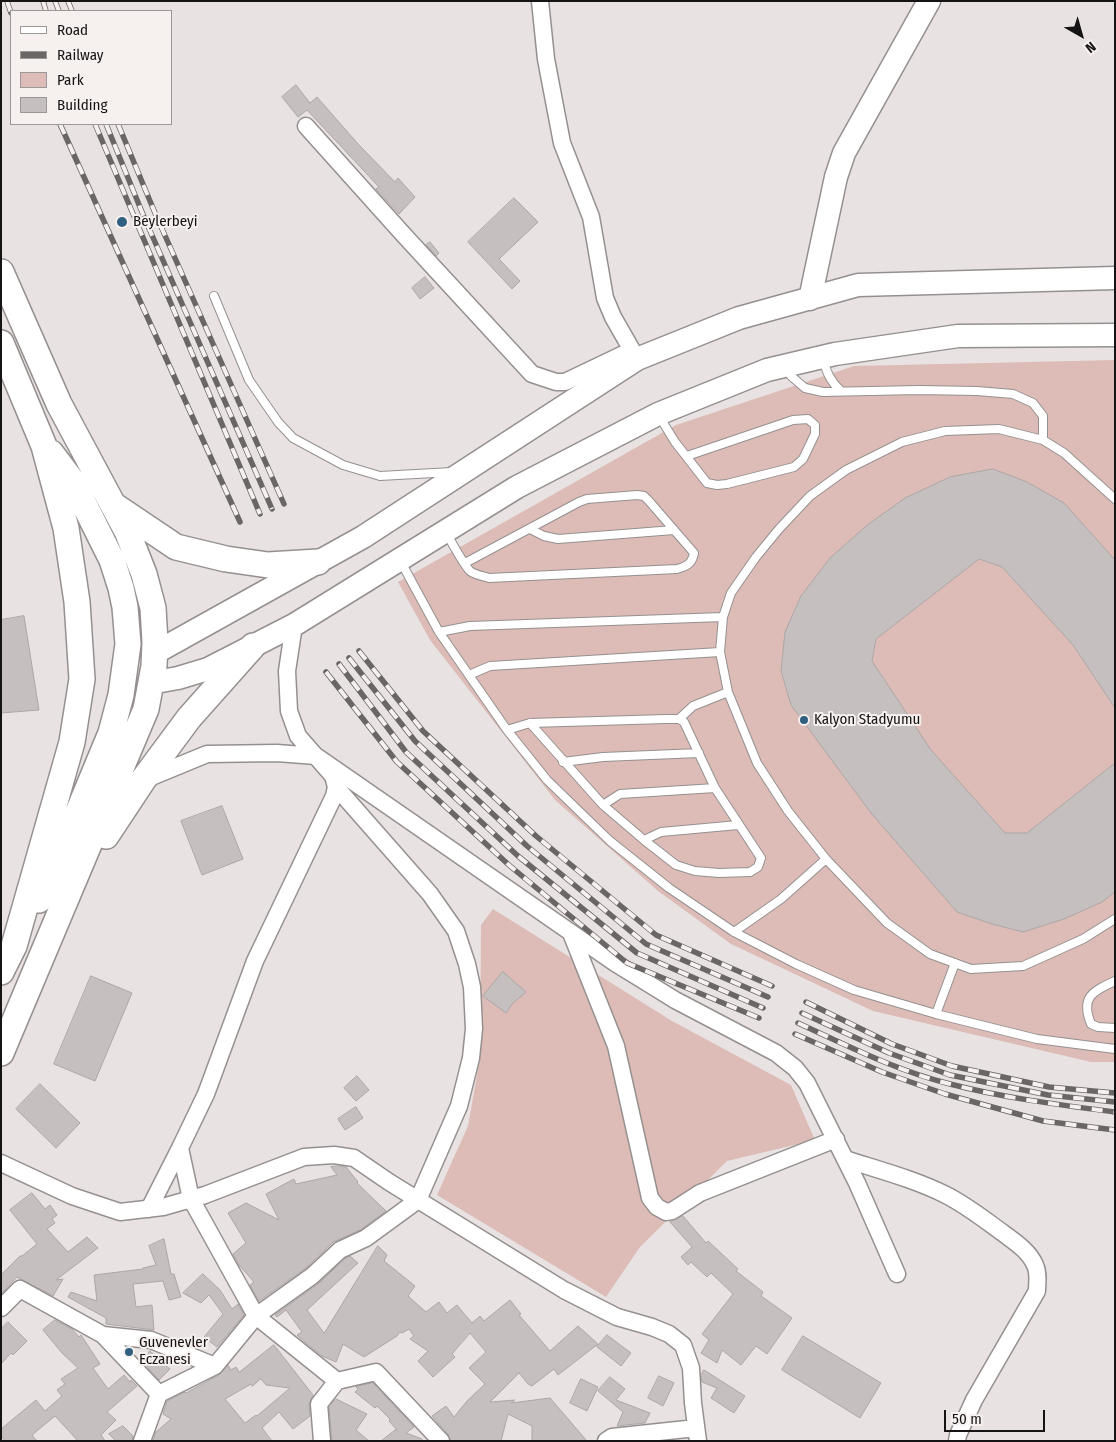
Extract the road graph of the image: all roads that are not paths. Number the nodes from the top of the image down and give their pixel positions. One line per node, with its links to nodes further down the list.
1 (540, 1): 10 (street)
2 (929, 1): 7 (street)
3 (306, 126): 10 (street)
4 (1, 272): 20 (main road)
5 (1115, 278): 7 (street)
6 (214, 296): 18 (lane)
7 (810, 299): 10 (street)
8 (1115, 335): 11 (street)
9 (1, 343): 16 (main road)
10 (634, 354): 18 (street)
11 (823, 357): 12 (street); 13 (lane)
12 (785, 366): 13 (lane); 14 (street)
13 (840, 390): 15 (lane)
14 (658, 414): 17 (lane); 23 (street)
15 (1043, 440): 19 (lane); 27 (lane)
16 (44, 446): 33 (main road); 54 (main road)
17 (687, 456): 17 (lane)
18 (464, 471): 25 (street)
19 (1115, 499)
20 (112, 504): 25 (main road); 32 (main road)
21 (530, 529): 22 (lane); 22 (lane); 26 (lane)
22 (674, 530): 26 (lane)
23 (445, 532): 24 (street); 26 (lane)
24 (400, 560): 28 (street); 29 (lane)
25 (318, 562): 32 (street)
26 (465, 563)
27 (722, 617): 29 (lane); 31 (lane)
28 (294, 625): 30 (street); 41 (street)
29 (439, 632): 34 (lane)
30 (253, 646): 35 (street); 43 (main road)
31 (720, 652): 34 (lane); 36 (lane)
32 (153, 654): 33 (main road); 35 (main road)
33 (125, 669): 35 (main road); 54 (main road)
34 (469, 676): 39 (lane)
35 (150, 682): 50 (main road)
36 (728, 692): 37 (lane); 49 (lane)
37 (679, 719): 38 (lane); 40 (lane)
38 (530, 723): 39 (lane); 42 (lane)
39 (507, 730): 52 (lane)
40 (699, 753): 42 (lane); 45 (lane)
41 (316, 756): 43 (street); 44 (street); 53 (street)
42 (563, 762): 46 (lane)
43 (143, 780): 50 (main road)
44 (336, 787): 63 (street); 67 (street)
45 (715, 788): 46 (lane); 47 (lane)
46 (604, 805): 48 (lane)
47 (738, 825): 48 (lane); 48 (lane)
48 (644, 840)
49 (826, 859): 52 (lane); 55 (lane)
50 (71, 888): 61 (main road)
51 (1115, 919): 55 (lane)
52 (734, 932): 58 (lane)
53 (572, 933): 62 (street); 62 (street)
54 (14, 946): 56 (main road)
55 (955, 963): 58 (lane)
56 (1, 972)
57 (1115, 981): 59 (lane)
58 (936, 1014): 60 (lane)
59 (1115, 1028)
60 (1115, 1049)
61 (1, 1053)
62 (836, 1139): 64 (street)
63 (180, 1148): 66 (street); 68 (street)
64 (845, 1159): 69 (street); 81 (street)
65 (1, 1163): 68 (street)
66 (191, 1199): 67 (street); 68 (street); 71 (street)
67 (418, 1200): 71 (street); 76 (street)
68 (149, 1209)
69 (897, 1274)
70 (1, 1308): 72 (street)
71 (256, 1316): 73 (street); 74 (street)
72 (104, 1335): 73 (street); 75 (street)
73 (215, 1366): 75 (street)
74 (337, 1381): 78 (street); 79 (street)
75 (160, 1394): 77 (street)
76 (697, 1434): 80 (street)
77 (142, 1441)
78 (322, 1441)
79 (441, 1441)
80 (606, 1441)
81 (957, 1441)

